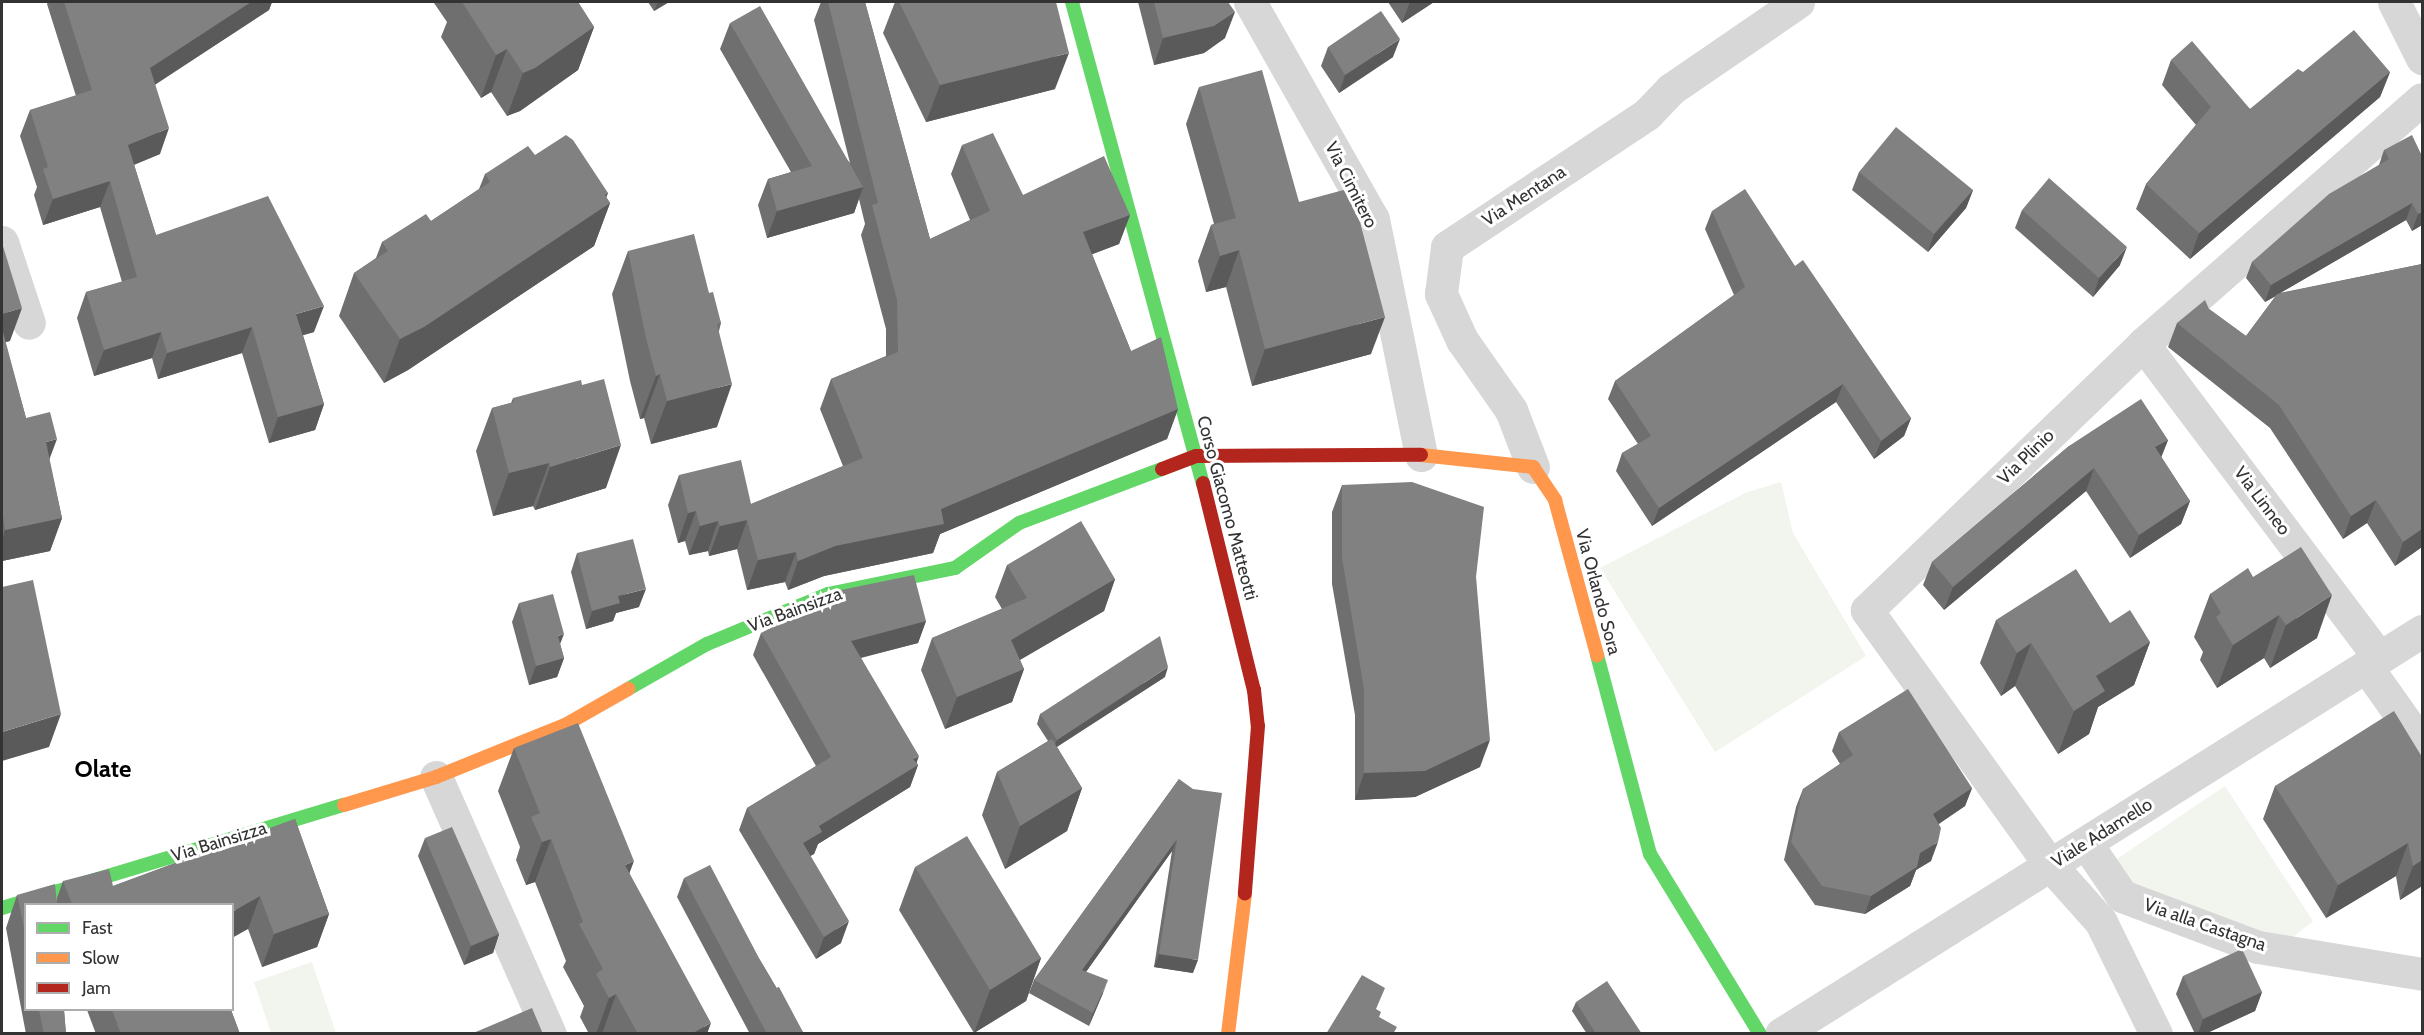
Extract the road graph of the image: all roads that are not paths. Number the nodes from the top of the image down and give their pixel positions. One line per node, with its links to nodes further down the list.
1 (1072, 2): 11 (street, Corso Giacomo Matteotti)
2 (1250, 2): 10 (street, Via Cimitero)
3 (1798, 2): 12 (street, Via Mentana)
4 (2394, 2): 5 (street)
5 (2422, 58)
6 (2422, 99): 9 (street, Via Plinio)
7 (2, 242): 8 (street)
8 (29, 323)
9 (2143, 344): 14 (street, Via Linneo); 18 (street, Via Plinio)
10 (1421, 455): 11 (street); 12 (street)
11 (1196, 456): 16 (street, Via Bainsizza); 22 (street, Corso Giacomo Matteotti)
12 (1533, 467): 23 (street, Via Orlando Sora)
13 (2422, 631): 14 (street, Viale Adamello)
14 (2373, 662): 15 (street, Via Linneo); 17 (street, Viale Adamello)
15 (2422, 745)
16 (436, 777): 19 (street, Via Bainsizza); 21 (street)
17 (2086, 843): 18 (street, Viale Adamello); 20 (street, Via alla Castagna)
18 (2050, 865): 24 (street, Viale Adamello); 25 (street)
19 (2, 908)
20 (2422, 974)
21 (549, 1034)
22 (1228, 1034)
23 (1760, 1034)
24 (1781, 1034)
25 (2156, 1034)

